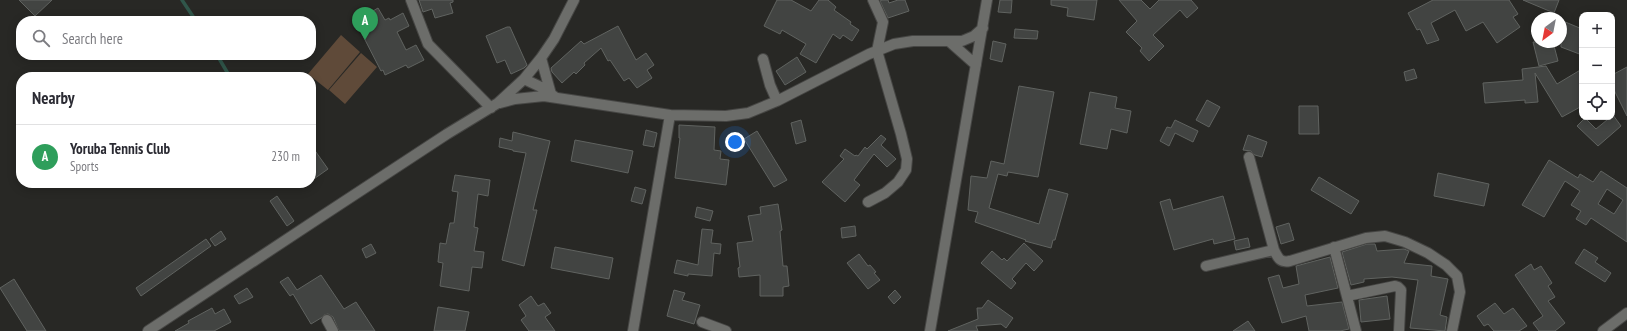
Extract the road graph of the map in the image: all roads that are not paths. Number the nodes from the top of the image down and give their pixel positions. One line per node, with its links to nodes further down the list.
1 (411, 0): 14 (street)
2 (574, 0): 8 (street)
3 (873, 0): 7 (street)
4 (987, 0): 5 (street)
5 (983, 28): 6 (street); 10 (street)
6 (950, 42): 7 (street); 10 (street)
7 (877, 51): 13 (street); 17 (street)
8 (541, 58): 11 (street); 12 (street)
9 (763, 58): 13 (street)
10 (976, 65): 29 (street)
11 (524, 79): 12 (street); 14 (street)
12 (554, 96): 14 (street); 15 (street)
13 (777, 101): 15 (street)
14 (494, 106): 25 (street)
15 (670, 114): 27 (street)
16 (1249, 157): 19 (street)
17 (868, 202)
18 (1334, 247): 19 (street); 21 (street); 32 (street)
19 (1274, 250): 20 (street)
20 (1206, 266)
21 (1347, 296): 30 (street); 31 (street)
22 (1627, 313): 33 (street)
23 (327, 320): 26 (street)
24 (702, 322): 28 (street)
25 (148, 331)
26 (333, 331)
27 (633, 331)
28 (726, 331)
29 (930, 331)
30 (1356, 331)
31 (1399, 331)
32 (1452, 331)
33 (1603, 331)

